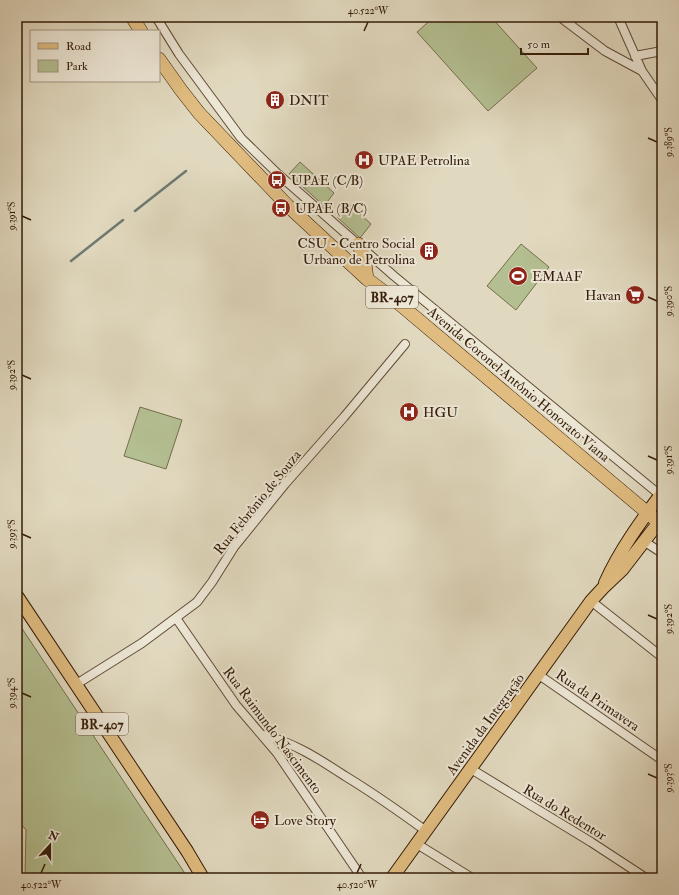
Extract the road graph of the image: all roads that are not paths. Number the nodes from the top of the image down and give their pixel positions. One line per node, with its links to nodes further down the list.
1 (132, 17): 6 (highway)
2 (143, 17): 7 (highway)
3 (156, 17): 13 (street)
4 (560, 17): 11 (street)
5 (618, 17): 9 (street)
6 (140, 30)
7 (147, 30)
8 (662, 51): 9 (street)
9 (635, 56): 11 (street)
10 (160, 60): 14 (highway, Avenida Coronel Antônio Honorato Viana / BR-407)
11 (642, 71): 12 (street)
12 (662, 100)
13 (358, 244): 14 (highway); 16 (street)
14 (367, 278): 17 (highway, Avenida Coronel Antônio Honorato Viana / BR-407)
15 (405, 344): 24 (street, Rua Febrônio de Souza)
16 (661, 494): 17 (main road, Avenida da Integração)
17 (647, 513): 18 (highway, Avenida Coronel Antônio Honorato Viana / BR-407); 21 (main road, Avenida da Integração)
18 (661, 522): 19 (main road, Avenida da Integração)
19 (645, 542): 20 (street); 21 (main road, Avenida da Integração)
20 (662, 553)
21 (603, 588): 23 (main road, Avenida da Integração)
22 (17, 596): 27 (main road, BR-407)
23 (591, 601): 25 (street); 26 (main road, Avenida da Integração)
24 (176, 618): 27 (street, Rua Febrônio de Souza); 28 (street, Rua Raimundo Nascimento)
25 (662, 657)
26 (539, 675): 29 (street, Rua da Primavera); 30 (main road, Avenida da Integração)
27 (76, 685): 33 (main road, BR-407)
28 (263, 735): 31 (street); 36 (street, Rua Raimundo Nascimento)
29 (662, 760)
30 (471, 769): 31 (main road, Avenida da Integração); 39 (street, Rua do Redentor)
31 (426, 831): 32 (main road, Avenida da Integração)
32 (417, 844): 37 (main road, Avenida da Integração); 38 (street)
33 (187, 852): 34 (main road); 35 (main road)
34 (203, 878)
35 (212, 878)
36 (362, 878)
37 (392, 878)
38 (472, 878)
39 (646, 878)

